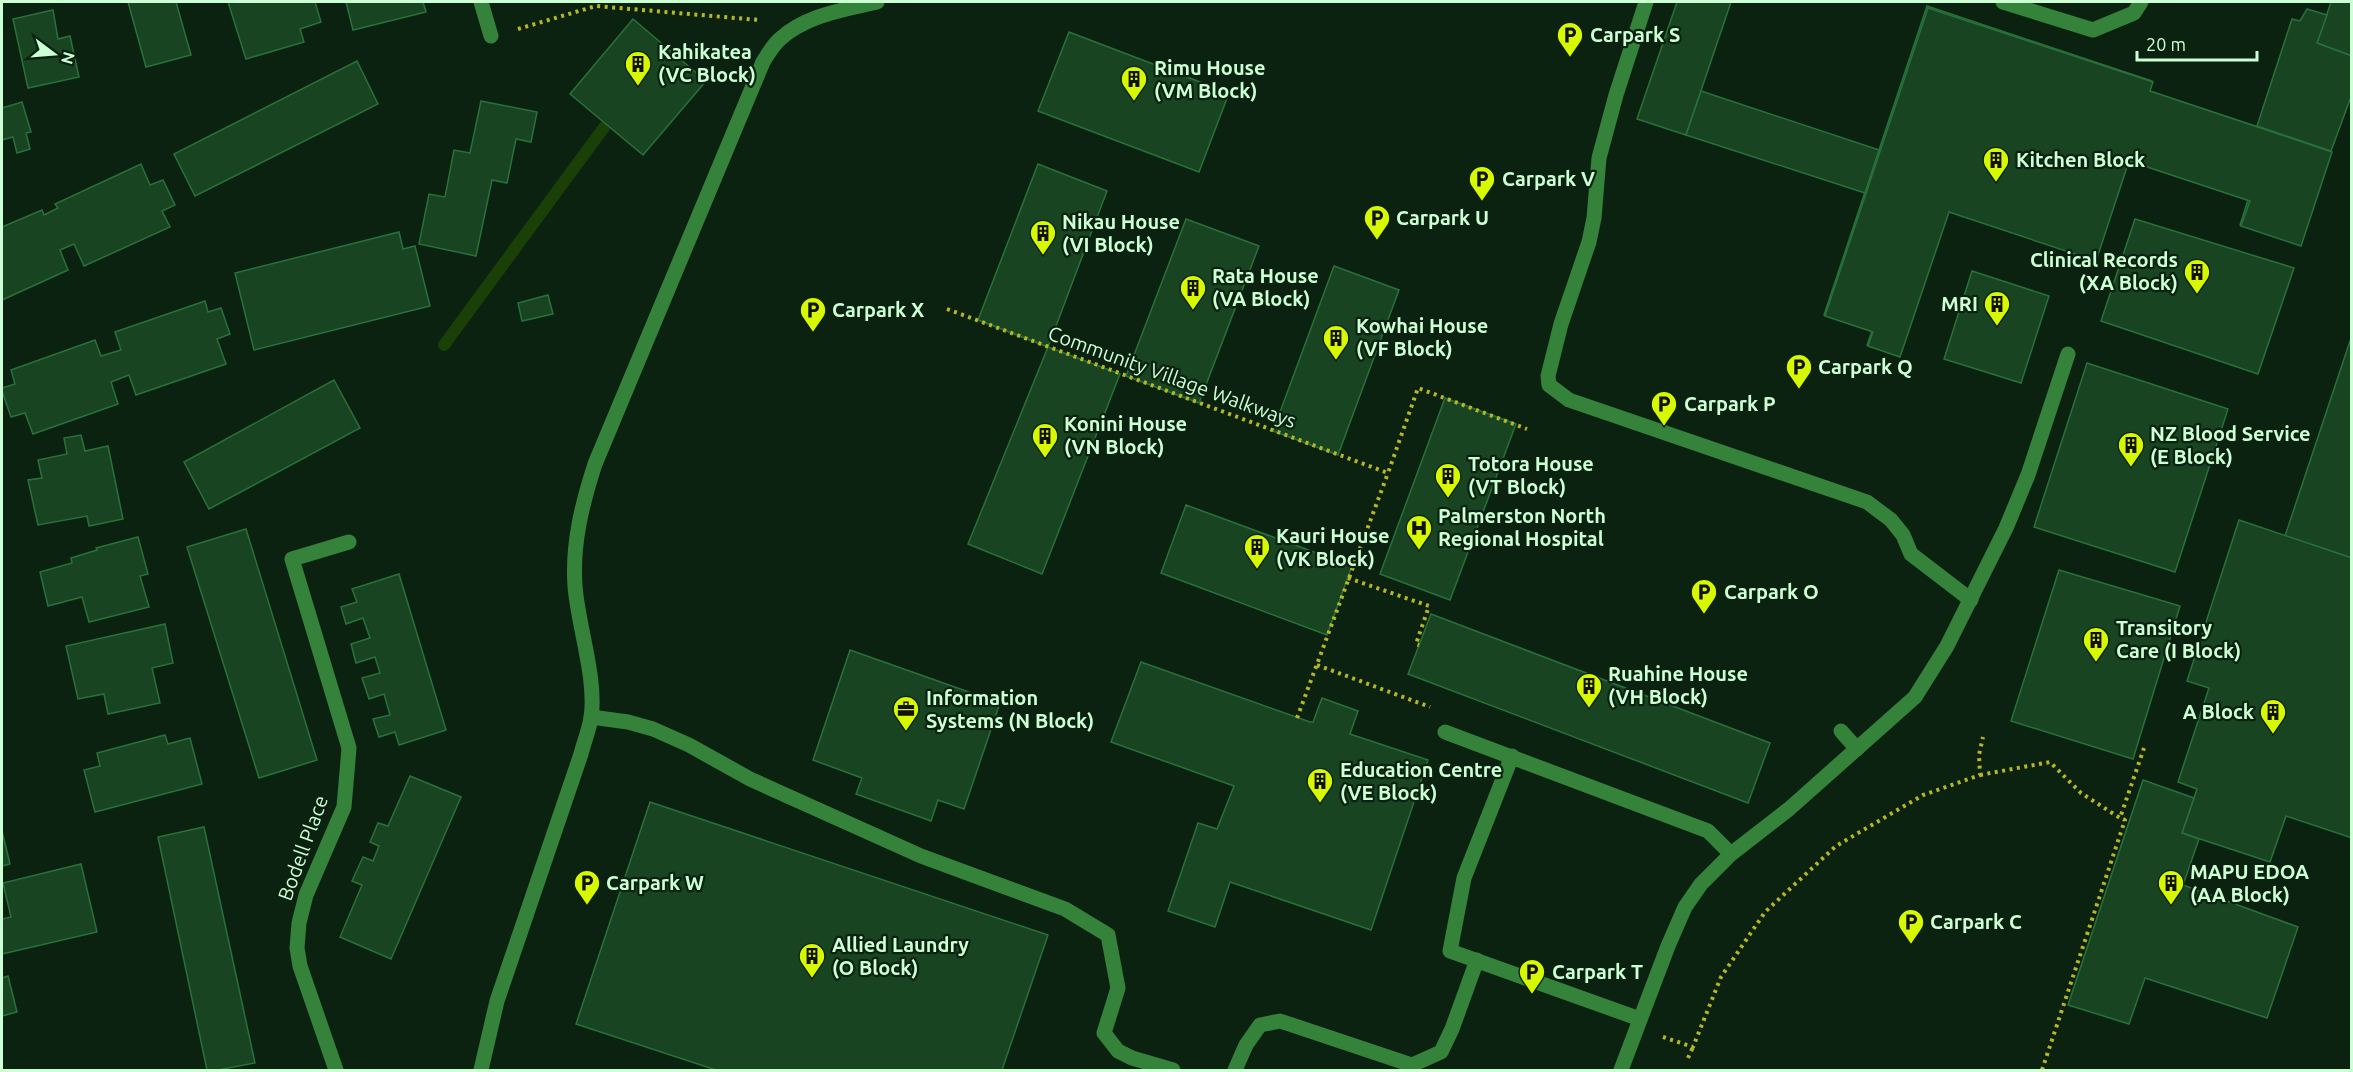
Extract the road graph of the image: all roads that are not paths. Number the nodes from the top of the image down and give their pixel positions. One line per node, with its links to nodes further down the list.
1 (481, 2): 6 (street)
2 (877, 2): 10 (street)
3 (1646, 2): 9 (street)
4 (2003, 2): 5 (street)
5 (2141, 2)
6 (491, 36)
7 (2068, 354): 9 (street)
8 (349, 542): 19 (street, Bodell Place)
9 (1971, 600): 13 (street)
10 (591, 717): 18 (street); 20 (street)
11 (1841, 731): 13 (street)
12 (1445, 732): 14 (street)
13 (1857, 749): 15 (street)
14 (1512, 756): 15 (street); 16 (street)
15 (1731, 854): 17 (street)
16 (1477, 960): 17 (street); 22 (street)
17 (1640, 1019): 23 (street)
18 (1129, 1064): 21 (street)
19 (336, 1071)
20 (481, 1071)
21 (1173, 1071)
22 (1235, 1071)
23 (1622, 1071)

